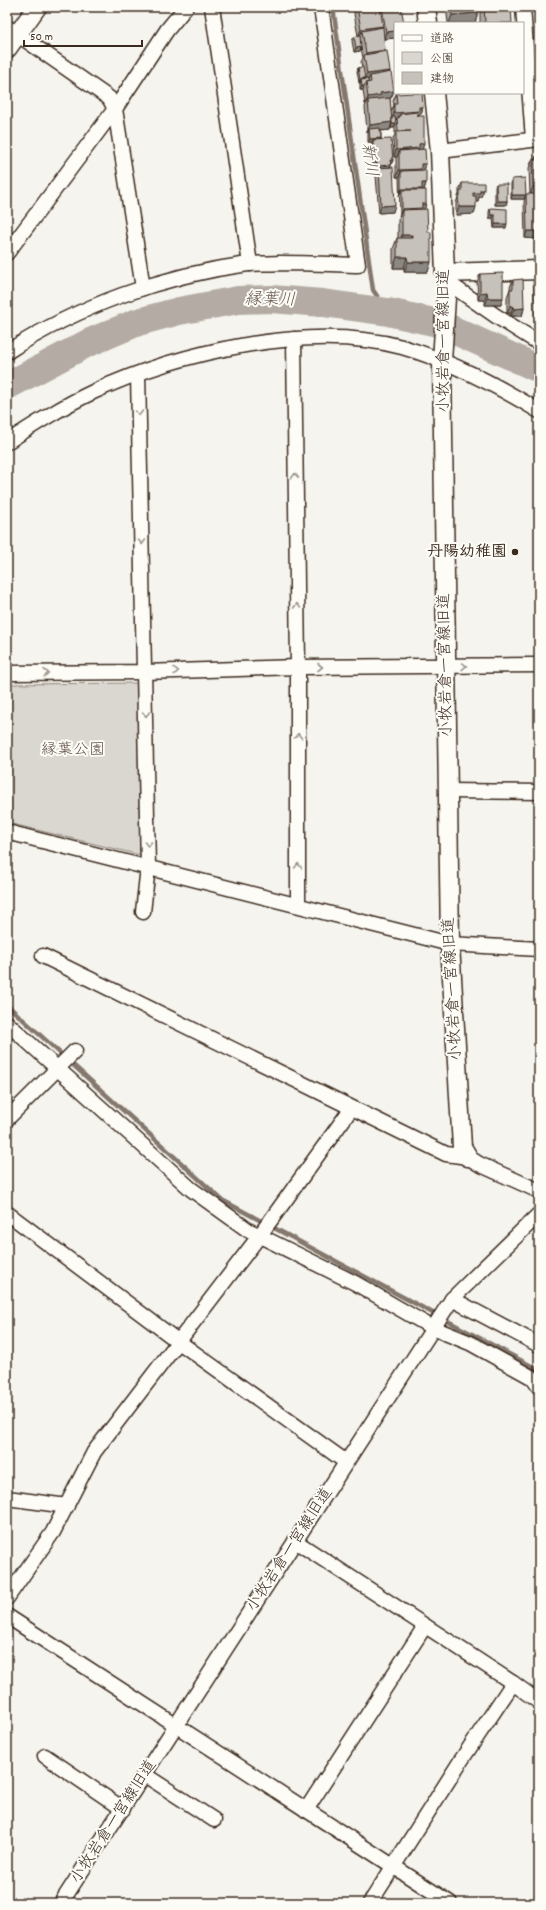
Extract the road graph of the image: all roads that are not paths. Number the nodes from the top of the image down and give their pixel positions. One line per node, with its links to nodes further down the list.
1 (36, 7): 8 (street)
2 (186, 7): 10 (street)
3 (212, 7): 14 (street)
4 (321, 7): 14 (street)
5 (426, 7): 7 (street)
6 (523, 7): 11 (street)
7 (428, 22)
8 (10, 37): 10 (street)
9 (434, 94): 12 (street, 小牧岩倉一宮線旧道)
10 (115, 109): 13 (street); 17 (street)
11 (536, 139): 12 (street)
12 (440, 151): 16 (street, 小牧岩倉一宮線旧道)
13 (7, 253)
14 (250, 264): 17 (street)
15 (539, 270): 16 (street)
16 (446, 283): 19 (street); 21 (street, 小牧岩倉一宮線旧道)
17 (143, 288): 20 (street)
18 (294, 339): 21 (street); 22 (street); 27 (street, one-way to 18)
19 (539, 343)
20 (7, 352)
21 (443, 354): 23 (street); 26 (street, 小牧岩倉一宮線旧道)
22 (138, 374): 24 (street); 28 (street, one-way to 28)
23 (539, 411)
24 (7, 442)
25 (539, 664): 26 (street, one-way to 25)
26 (446, 666): 27 (street, one-way to 26); 30 (street, 小牧岩倉一宮線旧道)
27 (298, 667): 28 (street, one-way to 27); 34 (street, one-way to 27)
28 (145, 672): 29 (street, one-way to 28); 33 (street, one-way to 33)
29 (7, 673)
30 (448, 791): 31 (street); 36 (street, 小牧岩倉一宮線旧道)
31 (539, 792)
32 (7, 832): 33 (street)
33 (148, 867): 34 (street); 35 (street)
34 (298, 905): 36 (street)
35 (143, 912)
36 (450, 944): 37 (street); 44 (street, 小牧岩倉一宮線旧道)
37 (539, 949)
38 (44, 956): 42 (street)
39 (7, 1023): 41 (street)
40 (74, 1052): 41 (street)
41 (59, 1068): 43 (street); 48 (street)
42 (351, 1109): 44 (street); 48 (street)
43 (7, 1119)
44 (468, 1157): 45 (street)
45 (539, 1191)
46 (7, 1213): 51 (street)
47 (539, 1214): 49 (street, 小牧岩倉一宮線旧道)
48 (262, 1233): 50 (street); 51 (street)
49 (449, 1303): 50 (street, 小牧岩倉一宮線旧道); 52 (street)
50 (434, 1326): 53 (street); 54 (street, 小牧岩倉一宮線旧道)
51 (179, 1342): 54 (street); 56 (street)
52 (539, 1345)
53 (539, 1387)
54 (346, 1462): 57 (street, 小牧岩倉一宮線旧道)
55 (7, 1498): 56 (street)
56 (67, 1506): 58 (street)
57 (295, 1541): 60 (street); 63 (street, 小牧岩倉一宮線旧道)
58 (7, 1598)
59 (7, 1616): 63 (street)
60 (425, 1626): 61 (street); 67 (street)
61 (513, 1683): 62 (street); 69 (street)
62 (539, 1702)
63 (177, 1725): 65 (street, 小牧岩倉一宮線旧道); 67 (street)
64 (45, 1756): 66 (street)
65 (146, 1775): 66 (street, 小牧岩倉一宮線旧道); 68 (street)
66 (123, 1809): 70 (street, 小牧岩倉一宮線旧道)
67 (306, 1810): 69 (street)
68 (214, 1820)
69 (394, 1867): 71 (street); 72 (street)
70 (61, 1903)
71 (370, 1903)
72 (450, 1903)

